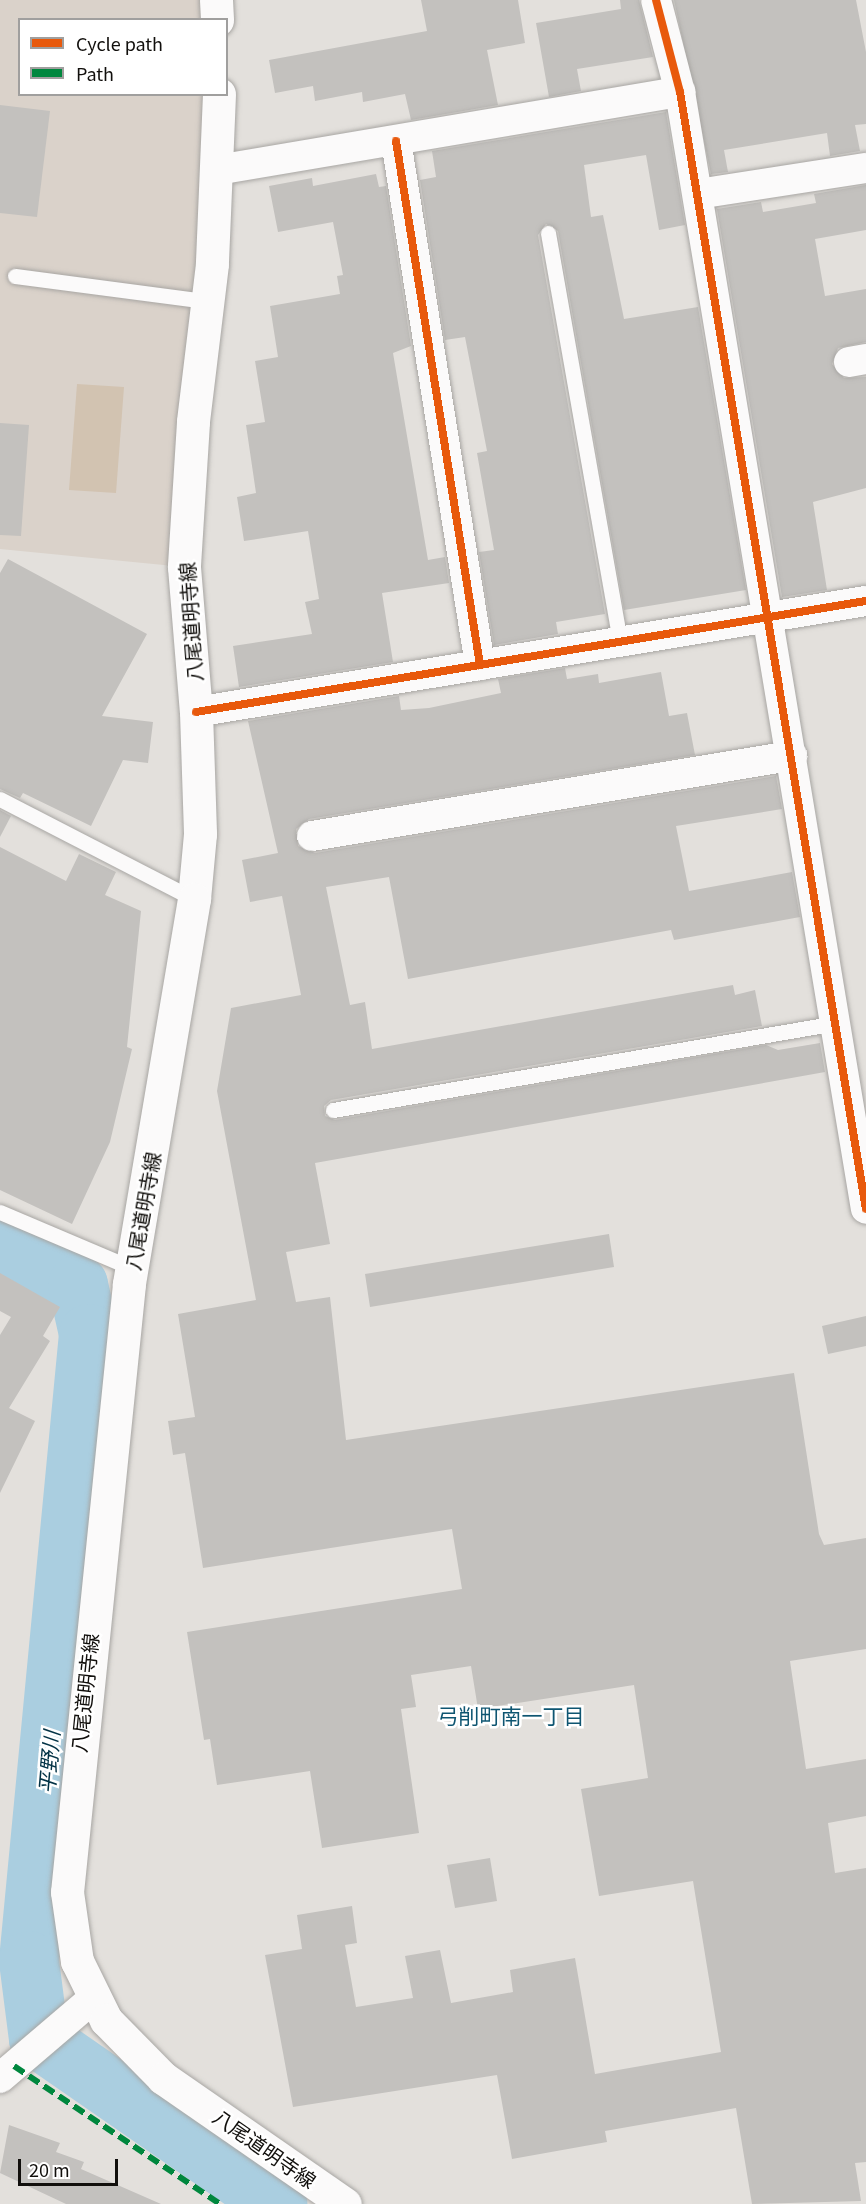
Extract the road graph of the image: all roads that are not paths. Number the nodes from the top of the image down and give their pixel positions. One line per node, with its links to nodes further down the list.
1 (216, 0): 3 (main road)
2 (656, 0): 4 (street)
3 (217, 18)
4 (680, 92): 6 (street); 9 (street)
5 (219, 96): 8 (main road, 八尾道明寺線)
6 (396, 141): 8 (street); 16 (street)
7 (866, 168): 9 (street)
8 (217, 170): 12 (main road, 八尾道明寺線)
9 (698, 195): 14 (street)
10 (549, 233): 15 (lane)
11 (15, 276): 12 (lane)
12 (204, 301): 17 (main road, 八尾道明寺線)
13 (866, 601): 14 (street)
14 (770, 617): 15 (street); 18 (street)
15 (620, 642): 16 (street)
16 (480, 665): 17 (street)
17 (196, 712): 21 (main road, 八尾道明寺線)
18 (792, 756): 20 (street); 22 (street)
19 (0, 799): 21 (lane)
20 (312, 836)
21 (194, 899): 26 (main road, 八尾道明寺線)
22 (836, 1023): 23 (lane); 24 (street)
23 (333, 1110)
24 (866, 1209)
25 (0, 1212): 26 (lane)
26 (132, 1268): 27 (main road, 八尾道明寺線)
27 (95, 1997): 28 (street); 29 (main road, 八尾道明寺線)
28 (0, 2078)
29 (345, 2204)

